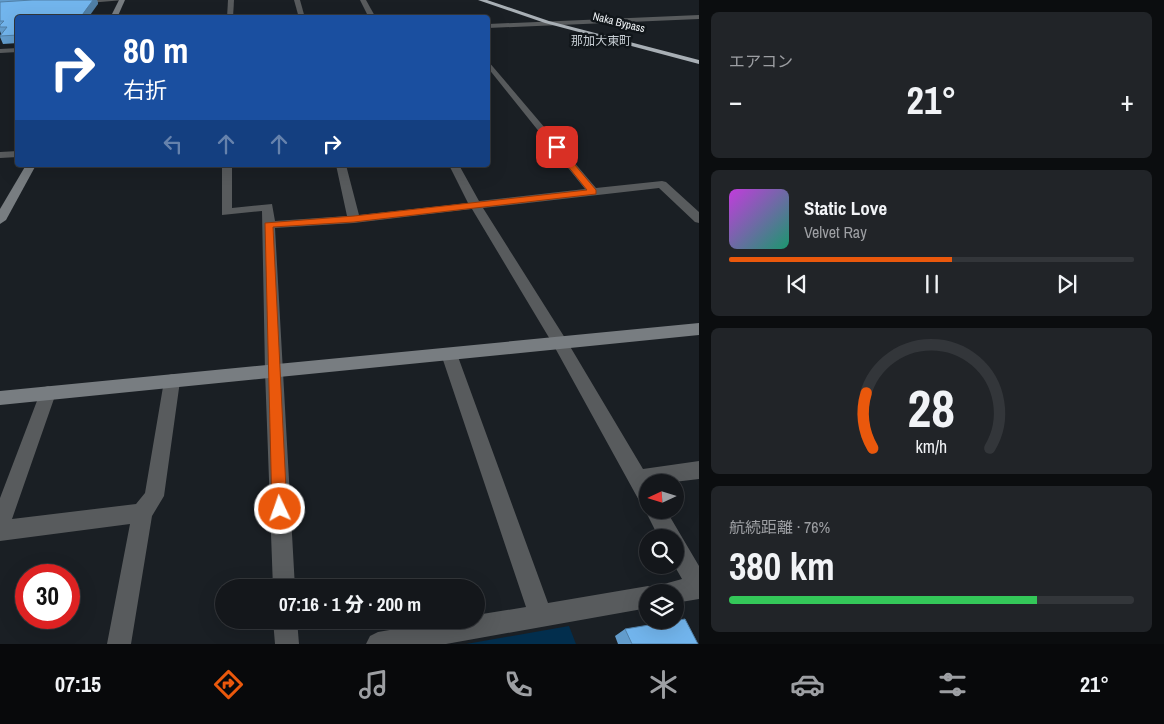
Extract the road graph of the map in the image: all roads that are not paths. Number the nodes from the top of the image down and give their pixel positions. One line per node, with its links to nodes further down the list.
1 (121, 0): 7 (street); 8 (street)
2 (230, 0): 9 (street)
3 (297, 0): 10 (street)
4 (363, 0): 11 (street)
5 (481, 0): 13 (highway, Naka Bypass)
6 (505, 0): 14 (highway, Naka Bypass)
7 (65, 3)
8 (114, 15)
9 (230, 15)
10 (301, 15)
11 (371, 15)
12 (699, 17): 14 (street)
13 (547, 22): 14 (street); 15 (street); 19 (highway, Naka Bypass)
14 (580, 23): 18 (highway, Naka Bypass)
15 (490, 26)
16 (15, 50): 17 (street)
17 (0, 51)
18 (690, 51)
19 (699, 62)
20 (492, 73): 27 (street)
21 (15, 154): 22 (street)
22 (0, 155)
23 (30, 167): 31 (street)
24 (227, 167): 32 (street)
25 (341, 167): 29 (street)
26 (455, 167): 28 (street)
27 (593, 192): 28 (street); 30 (street)
28 (476, 205): 29 (street); 34 (street)
29 (354, 219): 32 (street)
30 (699, 219)
31 (0, 220)
32 (268, 225): 36 (street)
33 (699, 329): 34 (street)
34 (560, 342): 35 (street); 41 (street)
35 (449, 354): 36 (street); 50 (street)
36 (273, 371): 37 (street); 46 (street)
37 (172, 381): 38 (street); 42 (street)
38 (48, 394): 39 (street); 43 (street)
39 (0, 398)
40 (699, 470): 41 (street)
41 (638, 479)
42 (142, 513): 44 (street); 52 (street)
43 (0, 525)
44 (0, 531)
45 (684, 561): 47 (street)
46 (284, 579)
47 (699, 588): 48 (street)
48 (684, 590)
49 (639, 599): 50 (street)
50 (541, 616): 54 (street)
51 (286, 629): 53 (street)
52 (119, 644)
53 (287, 644)
54 (378, 644)

